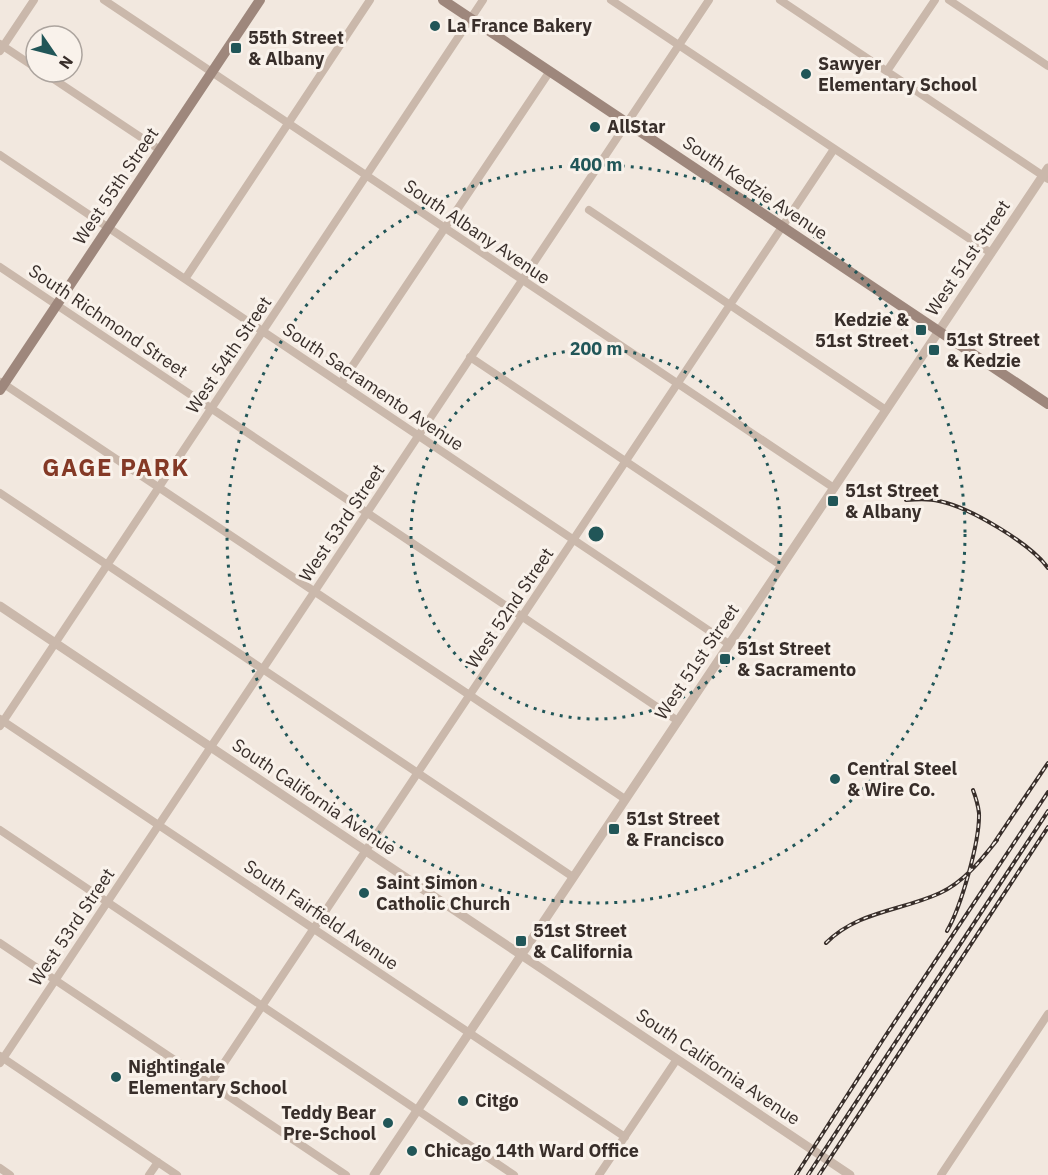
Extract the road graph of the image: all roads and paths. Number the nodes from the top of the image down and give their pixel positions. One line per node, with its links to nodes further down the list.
1 (34, 0): 14 (street)
2 (104, 0): 19 (street, South Albany Avenue)
3 (260, 0): 19 (main road, West 55th Street)
4 (370, 0): 21 (street)
5 (443, 0): 12 (main road, South Kedzie Avenue)
6 (483, 0): 12 (street, West 54th Street)
7 (611, 0): 13 (street)
8 (709, 0): 13 (street, West 53rd Street)
9 (780, 0): 18 (street)
10 (935, 0): 18 (street)
11 (949, 0): 16 (street)
12 (471, 18): 17 (main road, South Kedzie Avenue); 27 (street, West 54th Street)
13 (679, 45): 22 (street, West 53rd Street); 23 (street)
14 (1, 47): 15 (street)
15 (24, 61)
16 (1048, 66)
17 (550, 71): 22 (main road, South Kedzie Avenue); 31 (street)
18 (887, 71): 26 (street)
19 (212, 72): 21 (street, South Albany Avenue); 24 (main road, West 55th Street)
20 (61, 84): 24 (street)
21 (288, 123): 27 (street, South Albany Avenue); 34 (street)
22 (627, 123): 30 (main road, South Kedzie Avenue); 35 (street, West 53rd Street)
23 (834, 149): 30 (street, West 52nd Street); 32 (street)
24 (159, 150): 29 (main road, West 55th Street)
25 (0, 155): 29 (street, South Sacramento Avenue)
26 (1046, 174): 32 (street, West 51st Street)
27 (366, 176): 31 (street, South Albany Avenue); 38 (street, West 54th Street)
28 (589, 210): 37 (street)
29 (108, 227): 34 (street, South Sacramento Avenue); 36 (main road, West 55th Street)
30 (783, 227): 37 (street, West 52nd Street); 39 (main road, South Kedzie Avenue)
31 (445, 228): 35 (street, South Albany Avenue); 41 (street)
32 (991, 253): 39 (street, West 51st Street)
33 (0, 267): 36 (street, South Richmond Street)
34 (185, 279): 38 (street, South Sacramento Avenue)
35 (522, 280): 40 (street, West 53rd Street); 42 (street, South Albany Avenue)
36 (57, 305): 43 (main road, West 55th Street); 45 (street, South Richmond Street)
37 (730, 305): 42 (street, West 52nd Street); 46 (street)
38 (263, 331): 41 (street, South Sacramento Avenue); 45 (street, West 54th Street)
39 (939, 331): 44 (main road, South Kedzie Avenue); 46 (street, West 51st Street)
40 (470, 357): 47 (street, West 53rd Street); 48 (street)
41 (341, 383): 47 (street, South Sacramento Avenue)
42 (678, 384): 48 (street, West 52nd Street); 50 (street, South Albany Avenue)
43 (1, 385): 49 (street)
44 (1048, 404)
45 (211, 408): 49 (street, West 54th Street); 52 (street, South Richmond Street)
46 (886, 410): 50 (street, West 51st Street)
47 (418, 435): 52 (street, West 53rd Street); 53 (street, South Sacramento Avenue)
48 (626, 461): 53 (street, West 52nd Street); 55 (street)
49 (159, 487): 54 (street, West 54th Street); 56 (street)
50 (834, 488): 55 (street, West 51st Street)
51 (0, 493): 54 (street)
52 (367, 512): 56 (street, West 53rd Street); 58 (street, South Richmond Street)
53 (574, 539): 58 (street, West 52nd Street); 60 (street, South Sacramento Avenue)
54 (107, 565): 59 (street, West 54th Street); 61 (street)
55 (782, 566): 60 (street, West 51st Street)
56 (314, 591): 61 (street, West 53rd Street); 62 (street)
57 (0, 606): 59 (street, South California Avenue)
58 (522, 616): 62 (street, West 52nd Street); 63 (street, South Richmond Street)
59 (55, 643): 64 (street, West 54th Street); 65 (street, South California Avenue)
60 (729, 644): 63 (street, West 51st Street)
61 (262, 669): 65 (street, West 53rd Street); 66 (street)
62 (470, 695): 66 (street, West 52nd Street); 67 (street)
63 (678, 721): 67 (street, West 51st Street)
64 (1, 722): 68 (street, South Fairfield Avenue)
65 (211, 747): 68 (street, West 53rd Street); 70 (street, South California Avenue)
66 (418, 773): 70 (street, West 52nd Street); 71 (street)
67 (626, 799): 71 (street, West 51st Street)
68 (158, 825): 72 (street, West 53rd Street); 73 (street, South Fairfield Avenue)
69 (0, 830): 72 (street)
70 (366, 851): 73 (street, West 52nd Street); 75 (street, South California Avenue)
71 (573, 877): 75 (street, West 51st Street)
72 (107, 902): 76 (street, West 53rd Street); 77 (street)
73 (314, 929): 77 (street, West 52nd Street); 79 (street, South Fairfield Avenue)
74 (0, 943): 76 (street)
75 (521, 955): 79 (street, West 51st Street); 81 (street, South California Avenue)
76 (55, 980): 80 (street, West 53rd Street); 82 (street)
77 (262, 1006): 82 (street, West 52nd Street); 83 (street)
78 (1048, 1014): 95 (street)
79 (469, 1033): 83 (street, West 51st Street); 84 (street, South Fairfield Avenue)
80 (1, 1059): 85 (street)
81 (677, 1059): 84 (street); 94 (street, South California Avenue)
82 (210, 1084): 90 (street)
83 (418, 1110): 91 (street, West 51st Street); 92 (street)
84 (625, 1137): 93 (street)
85 (158, 1162): 88 (street); 89 (street)
86 (0, 1168): 87 (street)
87 (10, 1175)
88 (149, 1175)
89 (177, 1175)
90 (346, 1175)
91 (374, 1175)
92 (514, 1175)
93 (599, 1175)
94 (850, 1175)
95 (942, 1175)

